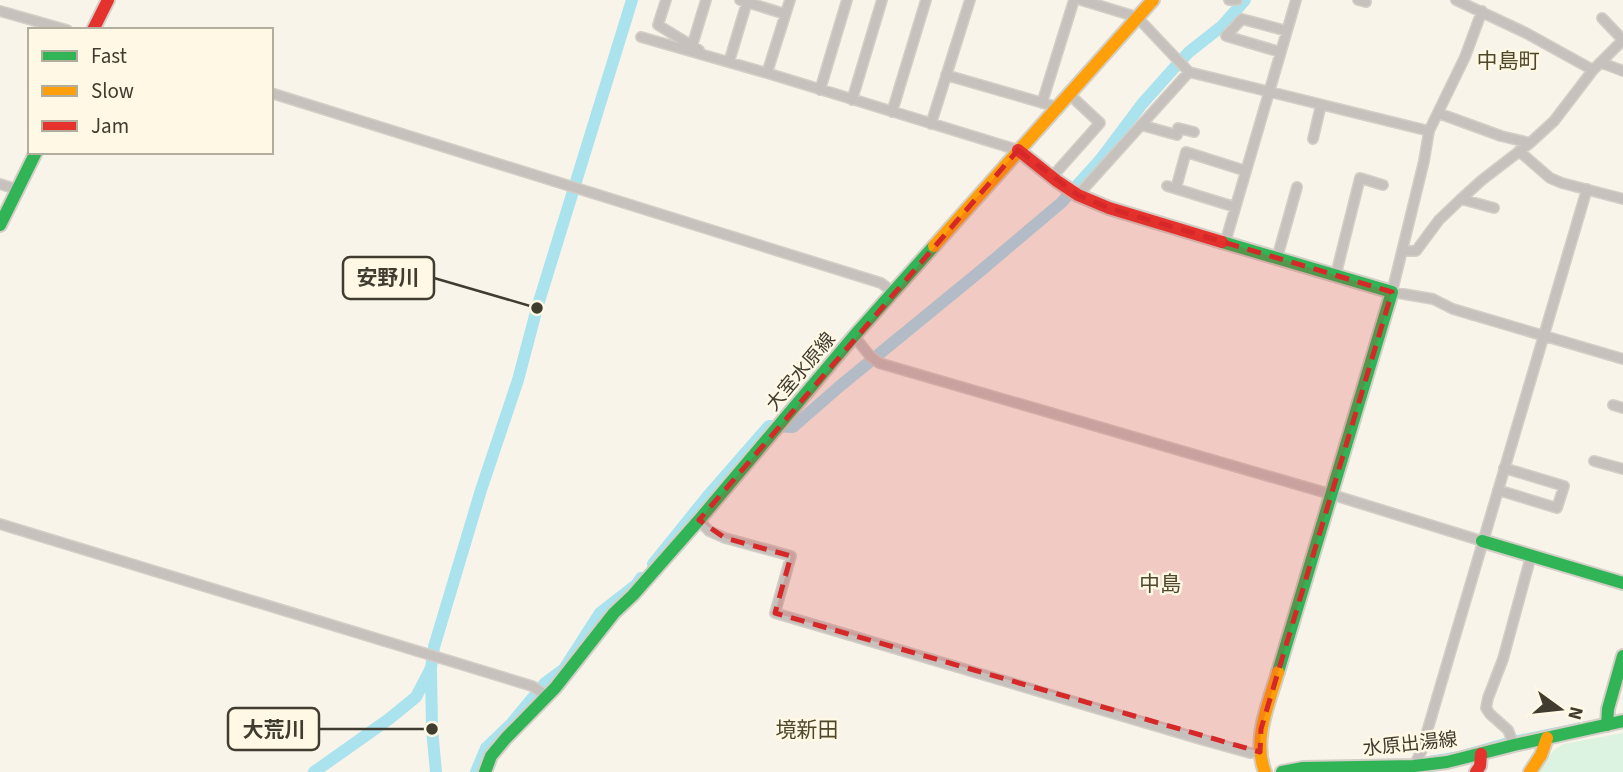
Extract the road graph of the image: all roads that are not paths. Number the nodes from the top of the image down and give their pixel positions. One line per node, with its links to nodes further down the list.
1 (108, 0): 25 (main road)
2 (666, 0): 29 (street)
3 (706, 0): 29 (street)
4 (790, 0): 21 (street)
5 (847, 0): 39 (street)
6 (882, 0): 43 (street)
7 (926, 0): 47 (street)
8 (970, 0): 38 (street)
9 (1074, 0): 44 (street)
10 (1081, 0): 19 (street)
11 (1121, 0): 19 (street)
12 (1153, 0): 22 (main road, 大室水原線)
13 (1230, 0): 14 (street)
14 (1237, 0)
15 (1296, 0): 26 (street)
16 (1456, 0): 20 (street)
17 (743, 1): 21 (street); 32 (street)
18 (0, 11): 24 (street)
19 (1118, 11): 22 (street)
20 (1482, 11): 34 (street); 48 (street)
21 (785, 13): 37 (street)
22 (1137, 17): 36 (street); 42 (main road, 大室水原線)
23 (1601, 18): 28 (street)
24 (60, 28)
25 (94, 28)
26 (1287, 31): 30 (street); 30 (street)
27 (641, 37): 31 (street)
28 (1623, 40): 33 (street)
29 (692, 46): 31 (street)
30 (1280, 52): 40 (street)
31 (711, 57): 32 (street)
32 (729, 62): 37 (street)
33 (1602, 63): 34 (street); 35 (street)
34 (1593, 70): 54 (street)
35 (1623, 71)
36 (1189, 72): 40 (street); 50 (street)
37 (767, 73): 39 (street)
38 (946, 75): 44 (street); 49 (street)
39 (820, 90): 43 (street)
40 (1269, 92): 45 (street); 58 (street)
41 (273, 94): 75 (street)
42 (1069, 94): 46 (main road, 大室水原線); 59 (street)
43 (852, 100): 47 (street)
44 (1042, 103): 46 (street)
45 (1321, 105): 51 (street); 53 (street)
46 (1057, 107): 55 (main road, 大室水原線)
47 (892, 112): 49 (street)
48 (1438, 113): 51 (street); 54 (street)
49 (931, 124): 55 (street)
50 (1141, 125): 52 (street); 65 (street)
51 (1429, 131): 72 (street)
52 (1194, 132)
53 (1312, 139)
54 (1530, 144): 56 (street)
55 (1018, 150): 59 (main road); 75 (main road, 大室水原線)
56 (1519, 151): 63 (street); 66 (street)
57 (35, 154): 64 (main road)
58 (1246, 171): 68 (street); 68 (street)
59 (1052, 177): 65 (main road)
60 (0, 184): 64 (street)
61 (1383, 185): 74 (street)
62 (1297, 187): 73 (street)
63 (1587, 189): 67 (street); 77 (street)
64 (19, 190): 70 (main road)
65 (1078, 195): 71 (main road)
66 (1461, 199): 69 (street); 72 (street)
67 (1623, 199)
68 (1235, 207): 71 (street)
69 (1494, 208)
70 (0, 225)
71 (1225, 243): 73 (main road)
72 (1403, 251): 76 (street)
73 (1277, 258): 74 (main road)
74 (1336, 274): 76 (main road)
75 (893, 292): 78 (main road, 大室水原線)
76 (1392, 292): 77 (street); 86 (main road)
77 (1543, 335): 79 (street); 83 (street)
78 (854, 336): 86 (street); 87 (main road, 大室水原線)
79 (1623, 359)
80 (1613, 405): 81 (street)
81 (1623, 408)
82 (1594, 461): 84 (street)
83 (1504, 468): 85 (street); 85 (street)
84 (1623, 469)
85 (1498, 490): 89 (street)
86 (1330, 494): 89 (street); 98 (main road)
87 (699, 520): 93 (main road, 大室水原線); 98 (street)
88 (0, 524): 93 (street)
89 (1482, 541): 90 (main road); 100 (street)
90 (1531, 556): 91 (main road); 97 (street)
91 (1623, 583)
92 (1623, 656): 95 (main road)
93 (543, 692): 102 (main road, 大室水原線)
94 (1623, 721): 95 (main road, 水原出湯線)
95 (1607, 725): 96 (main road, 水原出湯線)
96 (1547, 738): 97 (main road, 水原出湯線); 106 (main road)
97 (1514, 745): 99 (main road, 水原出湯線)
98 (1260, 752): 103 (main road)
99 (1481, 754): 100 (main road, 水原出湯線); 105 (main road)
100 (1417, 767): 101 (main road, 水原出湯線)
101 (1349, 770): 104 (main road, 水原出湯線)
102 (485, 772)
103 (1265, 772)
104 (1282, 772)
105 (1476, 772)
106 (1530, 772)

